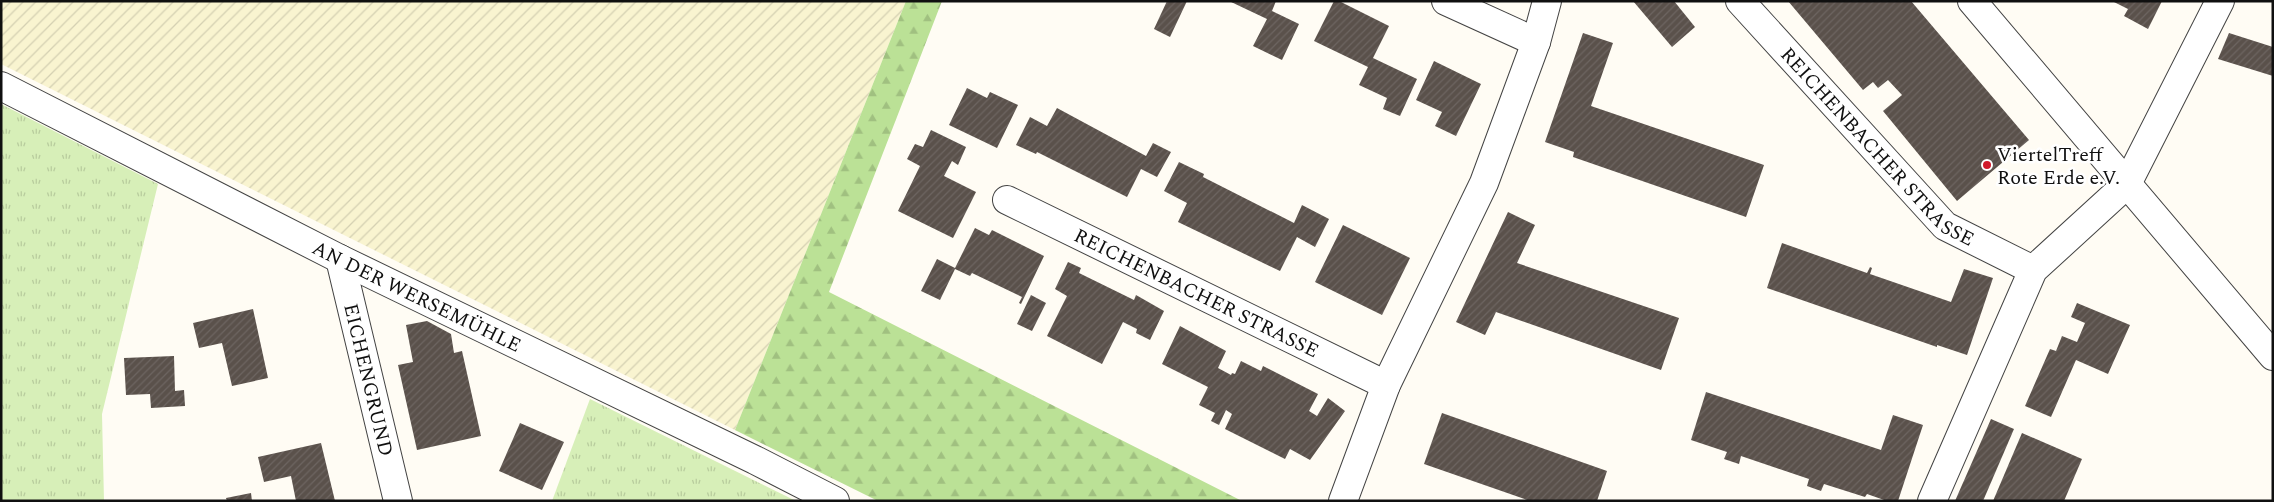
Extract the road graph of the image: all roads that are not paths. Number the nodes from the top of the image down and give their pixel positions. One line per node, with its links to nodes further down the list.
1 (1446, 1): 6 (street)
2 (1548, 1): 6 (street)
3 (1740, 1): 11 (street, REICHENBACHER STRASSE)
4 (1972, 1): 8 (street)
5 (2220, 1): 8 (street)
6 (1536, 42): 13 (street)
7 (1, 86): 10 (street, AN DER WERSEMÜHLE)
8 (2126, 184): 11 (street); 12 (street)
9 (1008, 200): 13 (street, REICHENBACHER STRASSE)
10 (340, 259): 14 (street, EICHENGRUND); 15 (street, AN DER WERSEMÜHLE)
11 (2033, 270): 17 (street)
12 (2273, 356)
13 (1386, 385): 16 (street)
14 (398, 501)
15 (835, 501)
16 (1343, 501)
17 (1932, 501)

